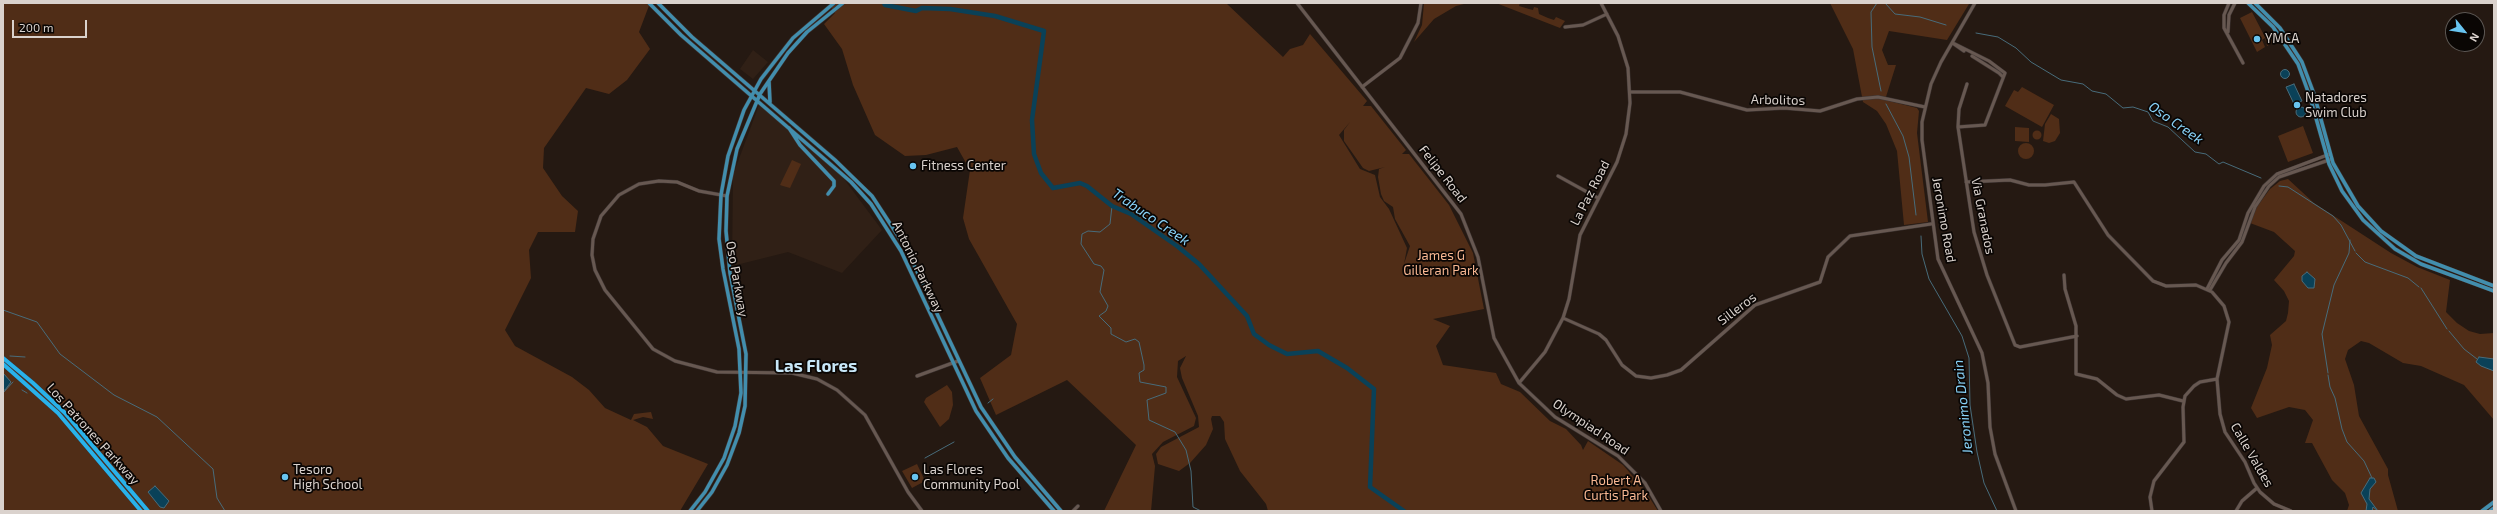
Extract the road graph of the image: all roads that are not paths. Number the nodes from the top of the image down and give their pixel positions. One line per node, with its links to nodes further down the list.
1 (649, 3): 18 (main road, Antonio Parkway)
2 (658, 3): 17 (main road, Antonio Parkway)
3 (834, 3): 26 (main road, Oso Parkway)
4 (843, 3): 23 (main road, Oso Parkway)
5 (1297, 3): 25 (street, Felipe Road)
6 (1421, 3): 25 (street)
7 (1601, 3): 13 (street, La Paz Road)
8 (1975, 3): 16 (street, Jeronimo Road)
9 (2230, 3): 15 (street)
10 (2235, 3): 15 (street)
11 (2248, 3): 35 (main road)
12 (2255, 3): 35 (main road)
13 (1607, 14): 14 (street); 27 (street, La Paz Road)
14 (1565, 28)
15 (2228, 34): 19 (street)
16 (1953, 43): 20 (street); 21 (street); 32 (street, Jeronimo Road)
17 (717, 57): 18 (main road); 26 (main road, Antonio Parkway)
18 (711, 59): 29 (main road, Antonio Parkway)
19 (2243, 63)
20 (1994, 64): 21 (street); 22 (street)
21 (1992, 68): 22 (street)
22 (2003, 77): 34 (street)
23 (768, 81): 28 (main road, Oso Parkway); 31 (main road)
24 (1967, 84): 34 (street, Via Granados)
25 (1362, 87): 62 (street, Felipe Road)
26 (755, 89): 28 (main road, Antonio Parkway); 29 (main road, Oso Parkway)
27 (1630, 92): 32 (street, Arbolitos); 42 (street, La Paz Road)
28 (760, 94): 30 (main road, Oso Parkway); 31 (main road, Antonio Parkway)
29 (752, 95): 30 (main road, Antonio Parkway); 40 (main road, Oso Parkway)
30 (757, 100): 33 (main road, Antonio Parkway); 41 (main road, Oso Parkway)
31 (770, 103): 55 (main road, Antonio Parkway)
32 (1925, 107): 43 (street, Jeronimo Road)
33 (788, 127): 39 (main road); 57 (main road, Antonio Parkway)
34 (1958, 127): 38 (street, Via Granados)
35 (2328, 155): 36 (main road); 44 (street)
36 (2330, 160): 45 (street); 49 (main road); 51 (main road)
37 (1558, 176): 42 (street)
38 (1966, 182): 50 (street); 53 (street, Via Granados)
39 (828, 194)
40 (721, 195): 41 (street); 58 (main road, Oso Parkway); 58 (street)
41 (727, 196): 59 (main road, Oso Parkway)
42 (1598, 198): 52 (street, La Paz Road)
43 (1932, 224): 52 (street, Silleros); 77 (street, Jeronimo Road)
44 (2244, 225): 45 (street); 46 (street)
45 (2248, 226): 47 (street)
46 (2216, 270): 47 (street); 50 (street)
47 (2220, 272): 50 (street)
48 (2064, 276): 53 (street)
49 (2494, 286)
50 (2208, 289): 61 (street, Calle Valdes)
51 (2494, 291)
52 (1563, 318): 62 (street, La Paz Road)
53 (2077, 336): 63 (street)
54 (3, 358): 69 (highway, Los Patrones Parkway)
55 (958, 361): 57 (street); 74 (main road, Antonio Parkway)
56 (3, 364): 68 (highway, Los Patrones Parkway)
57 (953, 364): 60 (street); 73 (main road, Antonio Parkway)
58 (742, 372): 59 (street); 70 (main road, Oso Parkway)
59 (747, 372): 71 (main road, Oso Parkway); 72 (street)
60 (917, 376)
61 (2217, 379): 63 (street); 64 (street, Calle Valdes)
62 (1519, 383): 76 (street, Olympiad Road)
63 (2184, 401): 78 (street)
64 (2257, 488): 79 (street); 80 (street, Calle Valdes)
65 (2494, 502): 81 (main road)
66 (1078, 506): 75 (street)
67 (2494, 508): 82 (main road)
68 (141, 511)
69 (148, 511)
70 (690, 511)
71 (697, 511)
72 (922, 511)
73 (1054, 511)
74 (1062, 511)
75 (1073, 511)
76 (1662, 511)
77 (2016, 511)
78 (2152, 511)
79 (2236, 511)
80 (2291, 511)
81 (2482, 511)
82 (2490, 511)

